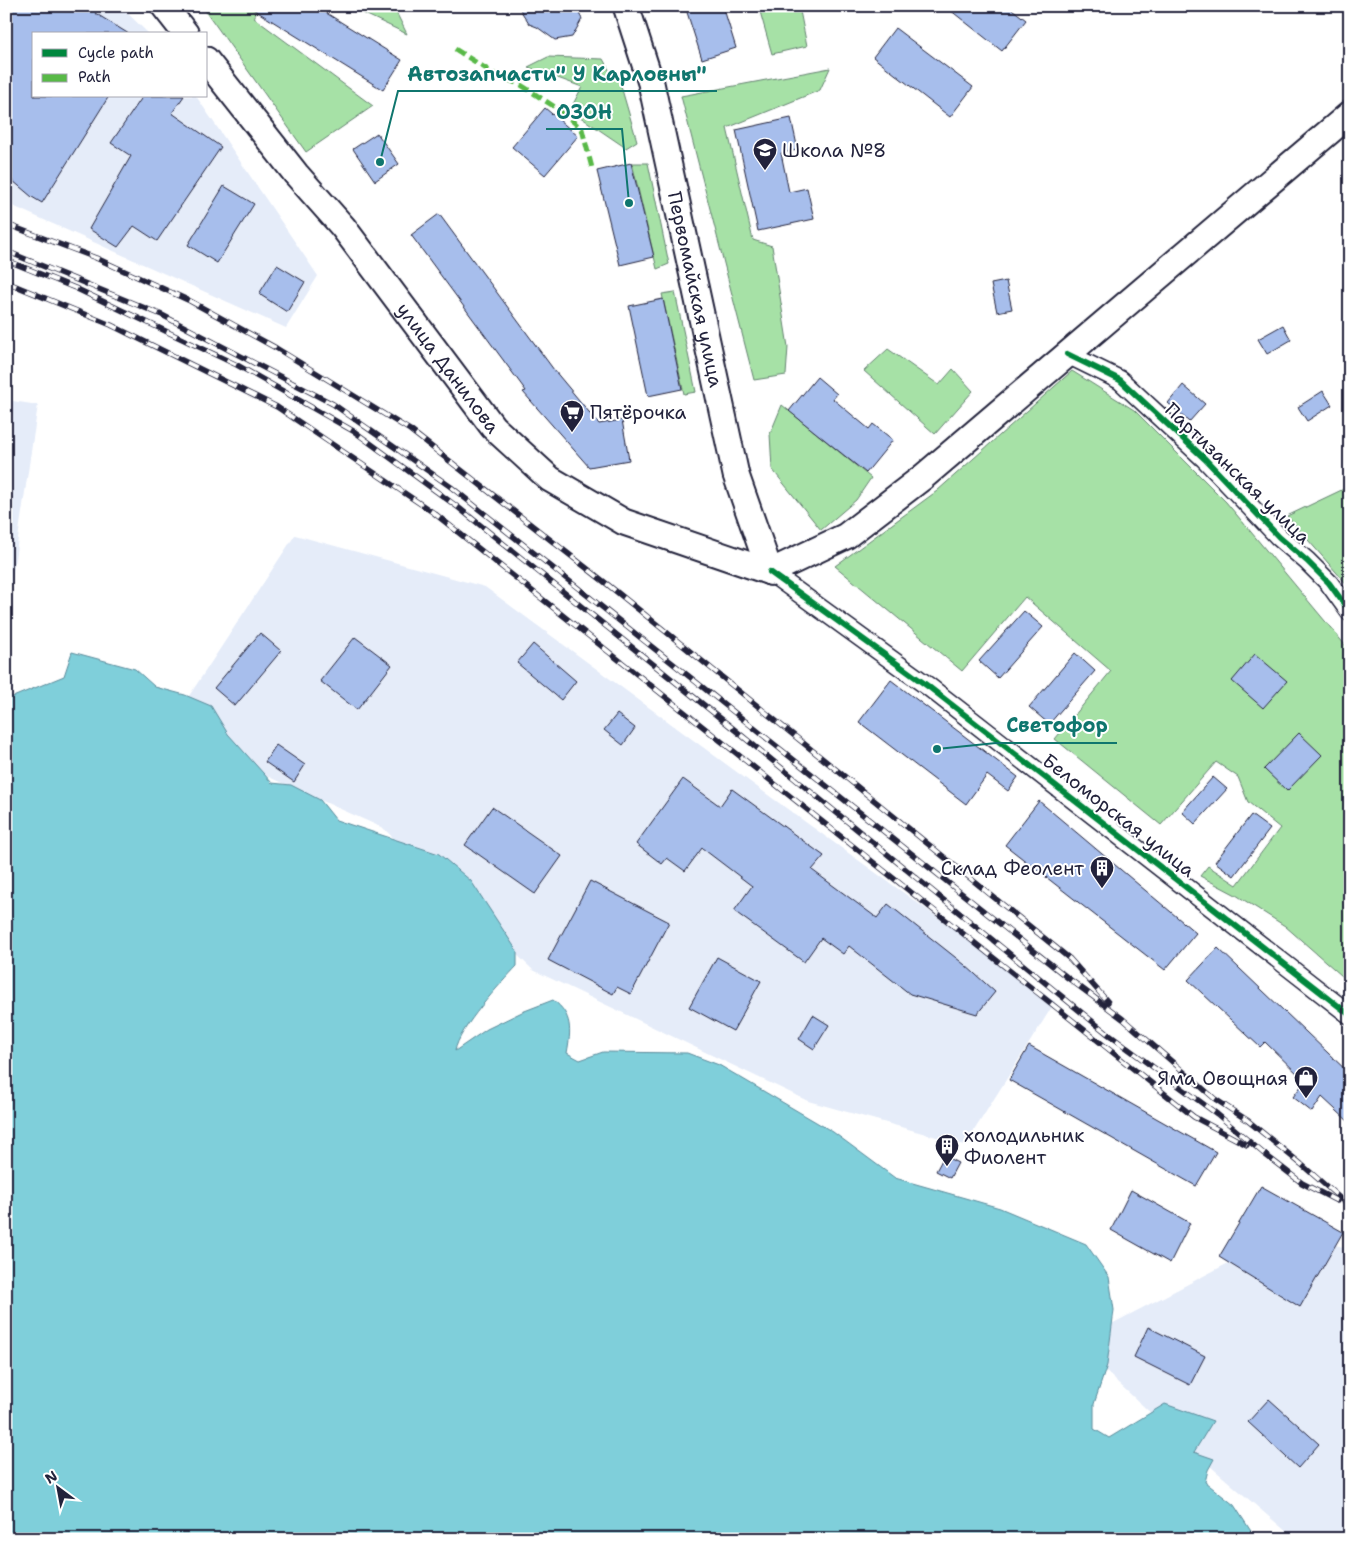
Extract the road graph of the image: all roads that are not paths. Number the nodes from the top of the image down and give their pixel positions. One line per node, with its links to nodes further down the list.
1 (164, 6): 3 (main road)
2 (626, 6): 7 (main road, Первомайская улица)
3 (184, 32)
4 (208, 63): 7 (main road, улица Данилова)
5 (1350, 114): 6 (main road)
6 (1067, 354): 7 (main road); 8 (street, Партизанская улица)
7 (770, 572): 9 (street, Беломорская улица)
8 (1350, 612)
9 (1350, 1015)

